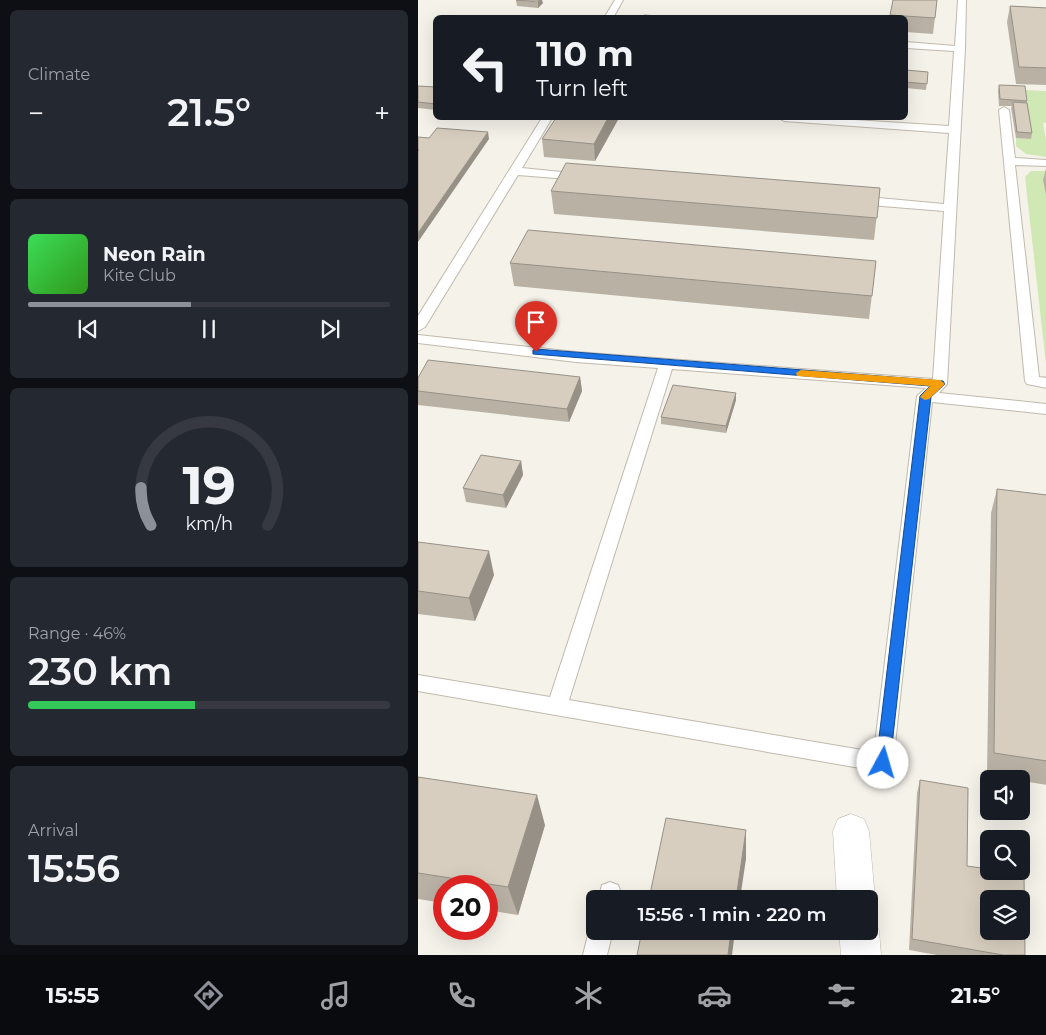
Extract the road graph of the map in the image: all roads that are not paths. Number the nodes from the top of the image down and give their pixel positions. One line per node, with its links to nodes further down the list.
1 (619, 0): 3 (lane)
2 (962, 0): 5 (lane)
3 (610, 15)
4 (908, 46): 5 (lane)
5 (960, 49): 9 (lane)
6 (1004, 110): 10 (lane)
7 (546, 120): 12 (lane)
8 (812, 120): 9 (lane)
9 (955, 130): 15 (lane)
10 (1009, 161): 11 (lane); 19 (lane)
11 (1046, 164)
12 (514, 171): 13 (lane); 16 (lane)
13 (593, 178)
14 (841, 199): 15 (lane)
15 (950, 208): 20 (lane)
16 (418, 327)
17 (418, 339): 18 (lane)
18 (667, 364): 20 (lane); 24 (lane)
19 (1046, 383)
20 (940, 384): 21 (lane)
21 (926, 396): 22 (lane); 24 (lane)
22 (1046, 409)
23 (418, 683): 24 (lane)
24 (557, 707)
25 (851, 831): 26 (street)
26 (855, 890)
27 (598, 940): 29 (lane)
28 (859, 940): 30 (street)
29 (595, 955)
30 (860, 955)

